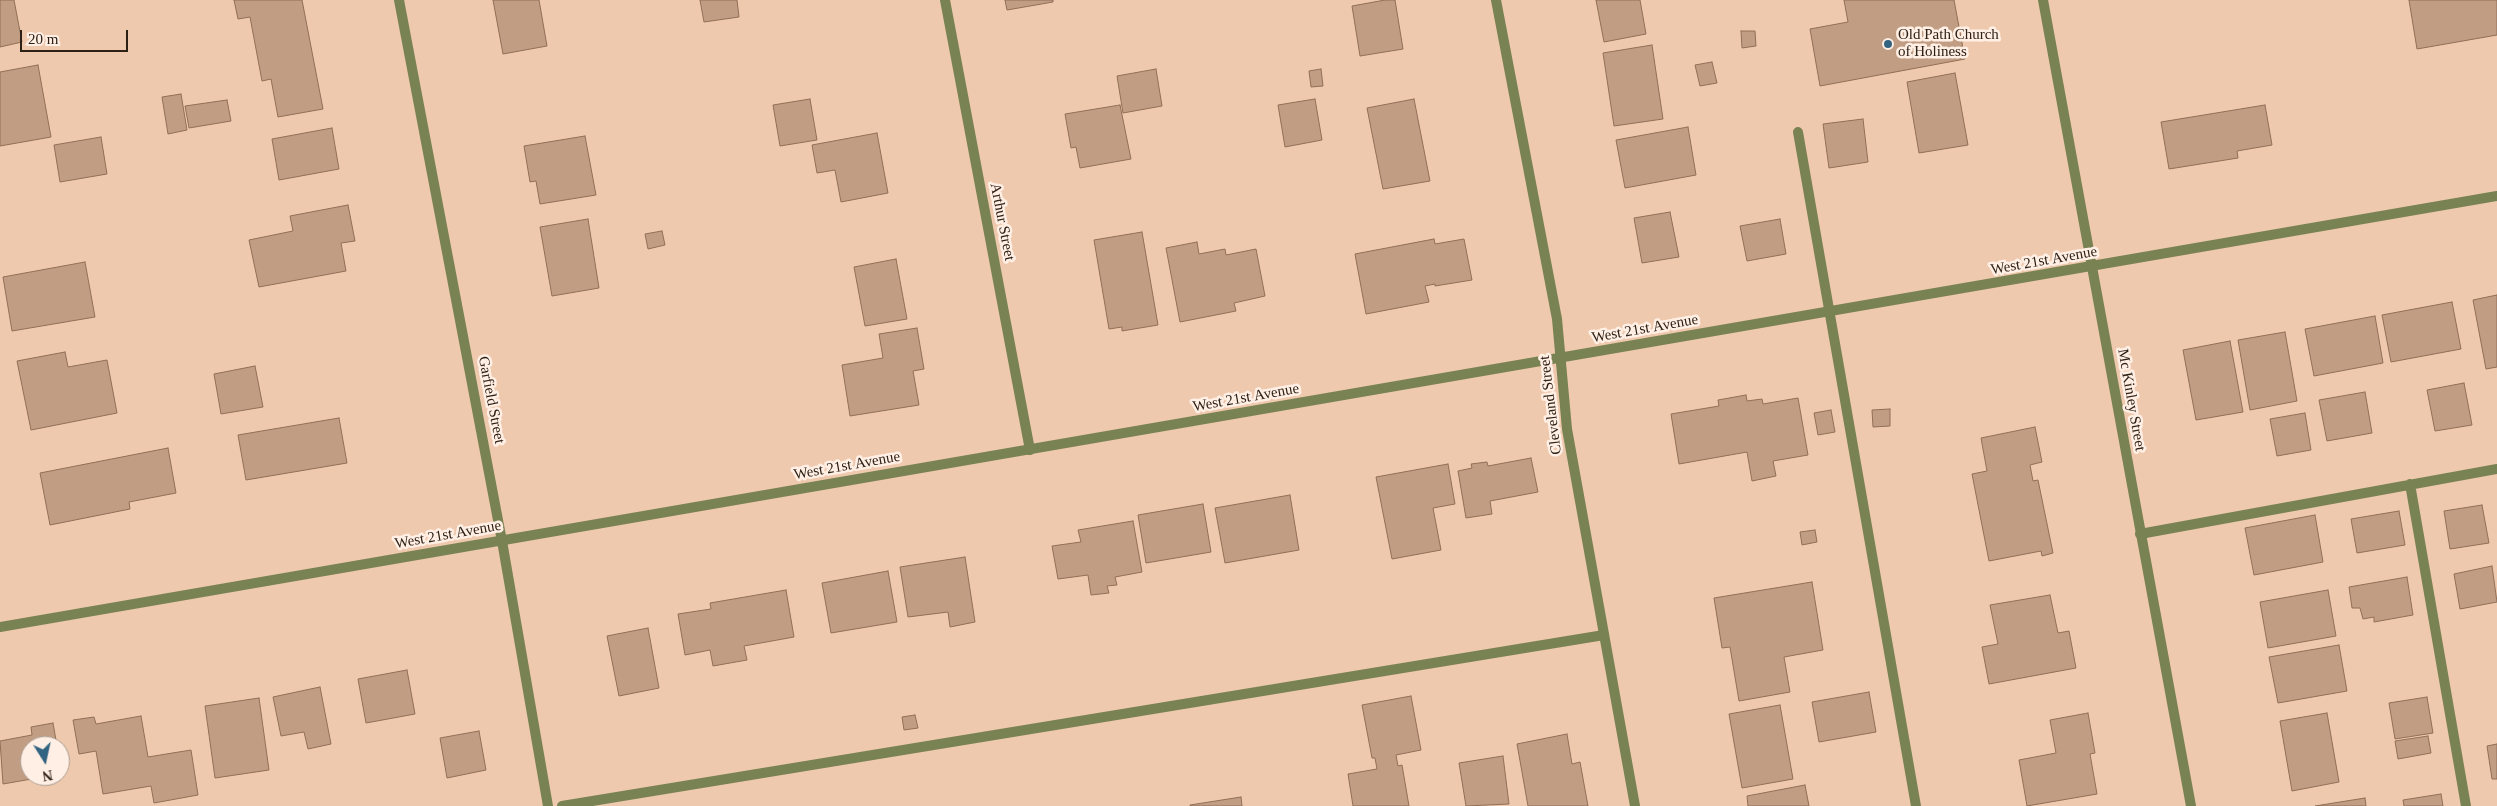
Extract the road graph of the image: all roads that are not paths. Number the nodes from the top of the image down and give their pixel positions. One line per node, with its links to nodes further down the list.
1 (399, 0): 14 (street, Garfield Street)
2 (945, 0): 10 (street, Arthur Street)
3 (1496, 0): 9 (street, Cleveland Street)
4 (2042, 0): 7 (street, Mc Kinley Street)
5 (1798, 132): 8 (street)
6 (2497, 196): 7 (street, West 21st Avenue)
7 (2092, 268): 8 (street, West 21st Avenue); 13 (street, Mc Kinley Street)
8 (1830, 313): 9 (street, West 21st Avenue); 20 (street)
9 (1560, 359): 10 (street, West 21st Avenue); 16 (street, Cleveland Street)
10 (1030, 450): 14 (street, West 21st Avenue)
11 (2497, 469): 12 (street)
12 (2410, 484): 13 (street); 22 (street)
13 (2140, 534): 21 (street, Mc Kinley Street)
14 (502, 542): 15 (street, West 21st Avenue); 17 (street, Garfield Street)
15 (0, 627)
16 (1604, 635): 18 (street); 19 (street, Cleveland Street)
17 (548, 806)
18 (562, 806)
19 (1635, 806)
20 (1916, 806)
21 (2191, 806)
22 (2466, 806)

